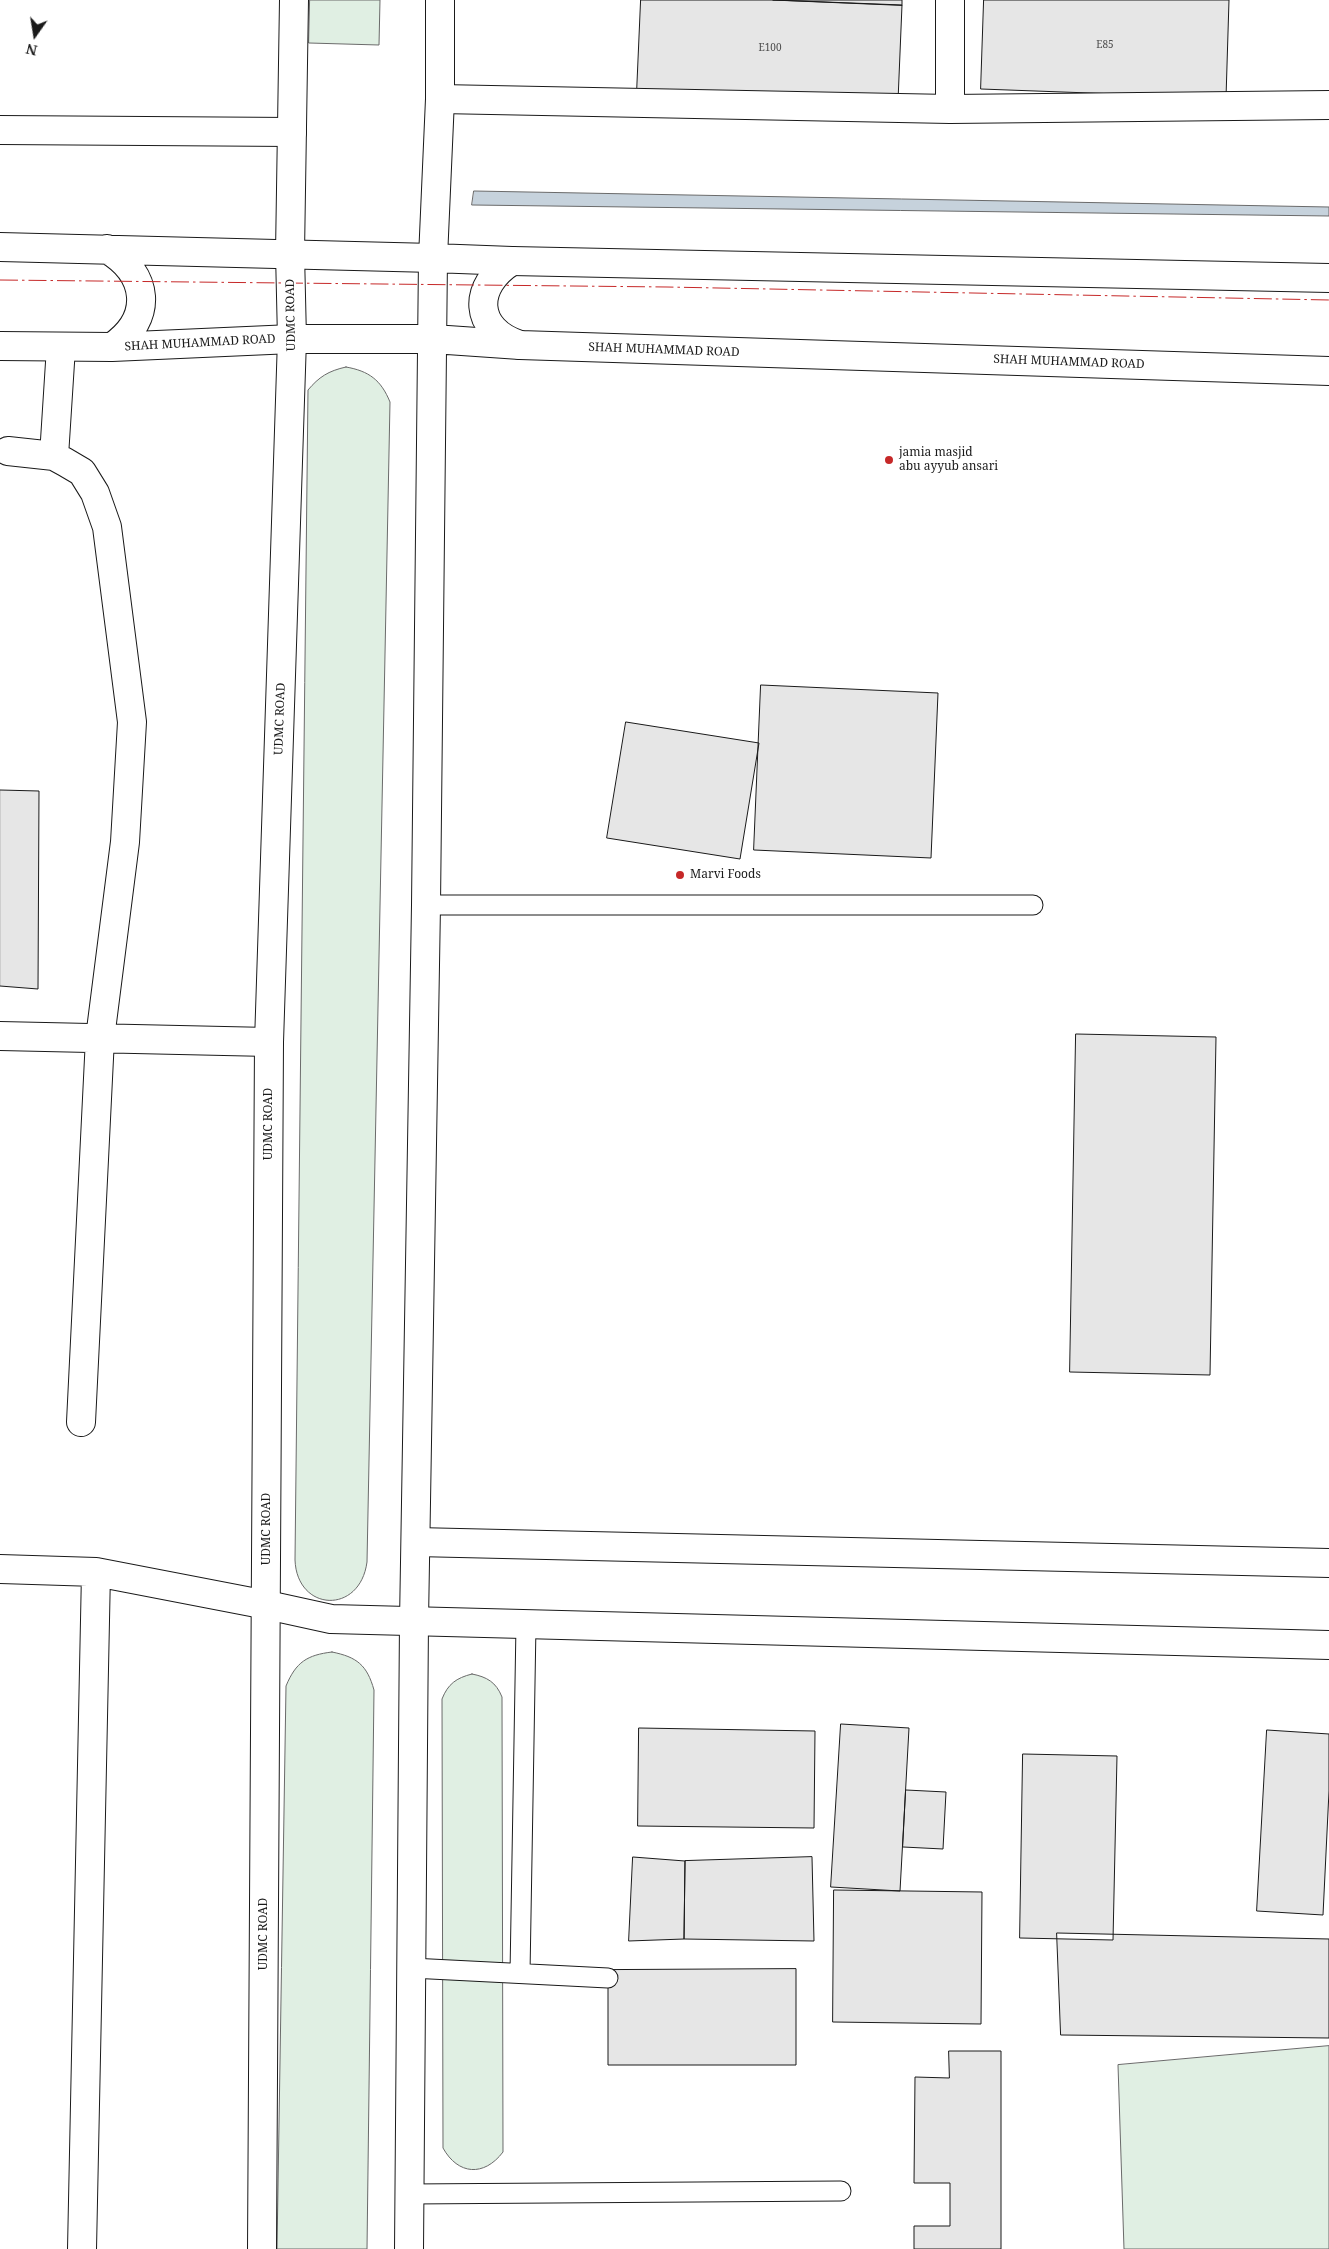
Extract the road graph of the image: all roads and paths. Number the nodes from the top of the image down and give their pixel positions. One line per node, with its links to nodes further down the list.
1 (294, 0): 8 (street, UDMC ROAD)
2 (440, 0): 4 (street)
3 (950, 0): 6 (street)
4 (440, 99): 6 (street); 12 (street)
5 (1329, 105): 6 (street)
6 (950, 108)
7 (0, 130): 8 (street)
8 (292, 132): 11 (street, UDMC ROAD)
9 (0, 247): 10 (street)
10 (106, 249): 11 (street); 20 (street)
11 (290, 253): 12 (street); 15 (street, UDMC ROAD)
12 (433, 258): 13 (street); 16 (street)
13 (512, 261): 14 (street); 17 (street)
14 (1329, 278)
15 (292, 339): 16 (street, SHAH MUHAMMAD ROAD); 20 (street, SHAH MUHAMMAD ROAD); 28 (street, UDMC ROAD)
16 (433, 339): 17 (street, SHAH MUHAMMAD ROAD); 24 (street)
17 (520, 345): 21 (street, SHAH MUHAMMAD ROAD)
18 (0, 346): 19 (street, SHAH MUHAMMAD ROAD)
19 (61, 347): 20 (street, SHAH MUHAMMAD ROAD); 23 (street)
20 (112, 347)
21 (1329, 371)
22 (8, 450): 23 (street)
23 (54, 456): 27 (street)
24 (426, 905): 25 (lane); 30 (street)
25 (1033, 905)
26 (0, 1036): 27 (street)
27 (100, 1038): 28 (street); 29 (street)
28 (269, 1042): 34 (street, UDMC ROAD)
29 (80, 1422)
30 (416, 1542): 31 (street); 35 (street)
31 (1329, 1563)
32 (0, 1568): 33 (street)
33 (96, 1572): 34 (street); 43 (street)
34 (267, 1606): 35 (street); 44 (street, UDMC ROAD)
35 (414, 1621): 36 (street); 38 (street)
36 (526, 1625): 37 (street); 39 (lane)
37 (1329, 1645)
38 (411, 1968): 39 (lane); 42 (street)
39 (520, 1973): 40 (lane)
40 (608, 1978)
41 (841, 2191): 42 (lane)
42 (410, 2194): 45 (street)
43 (82, 2249)
44 (262, 2249)
45 (409, 2249)

